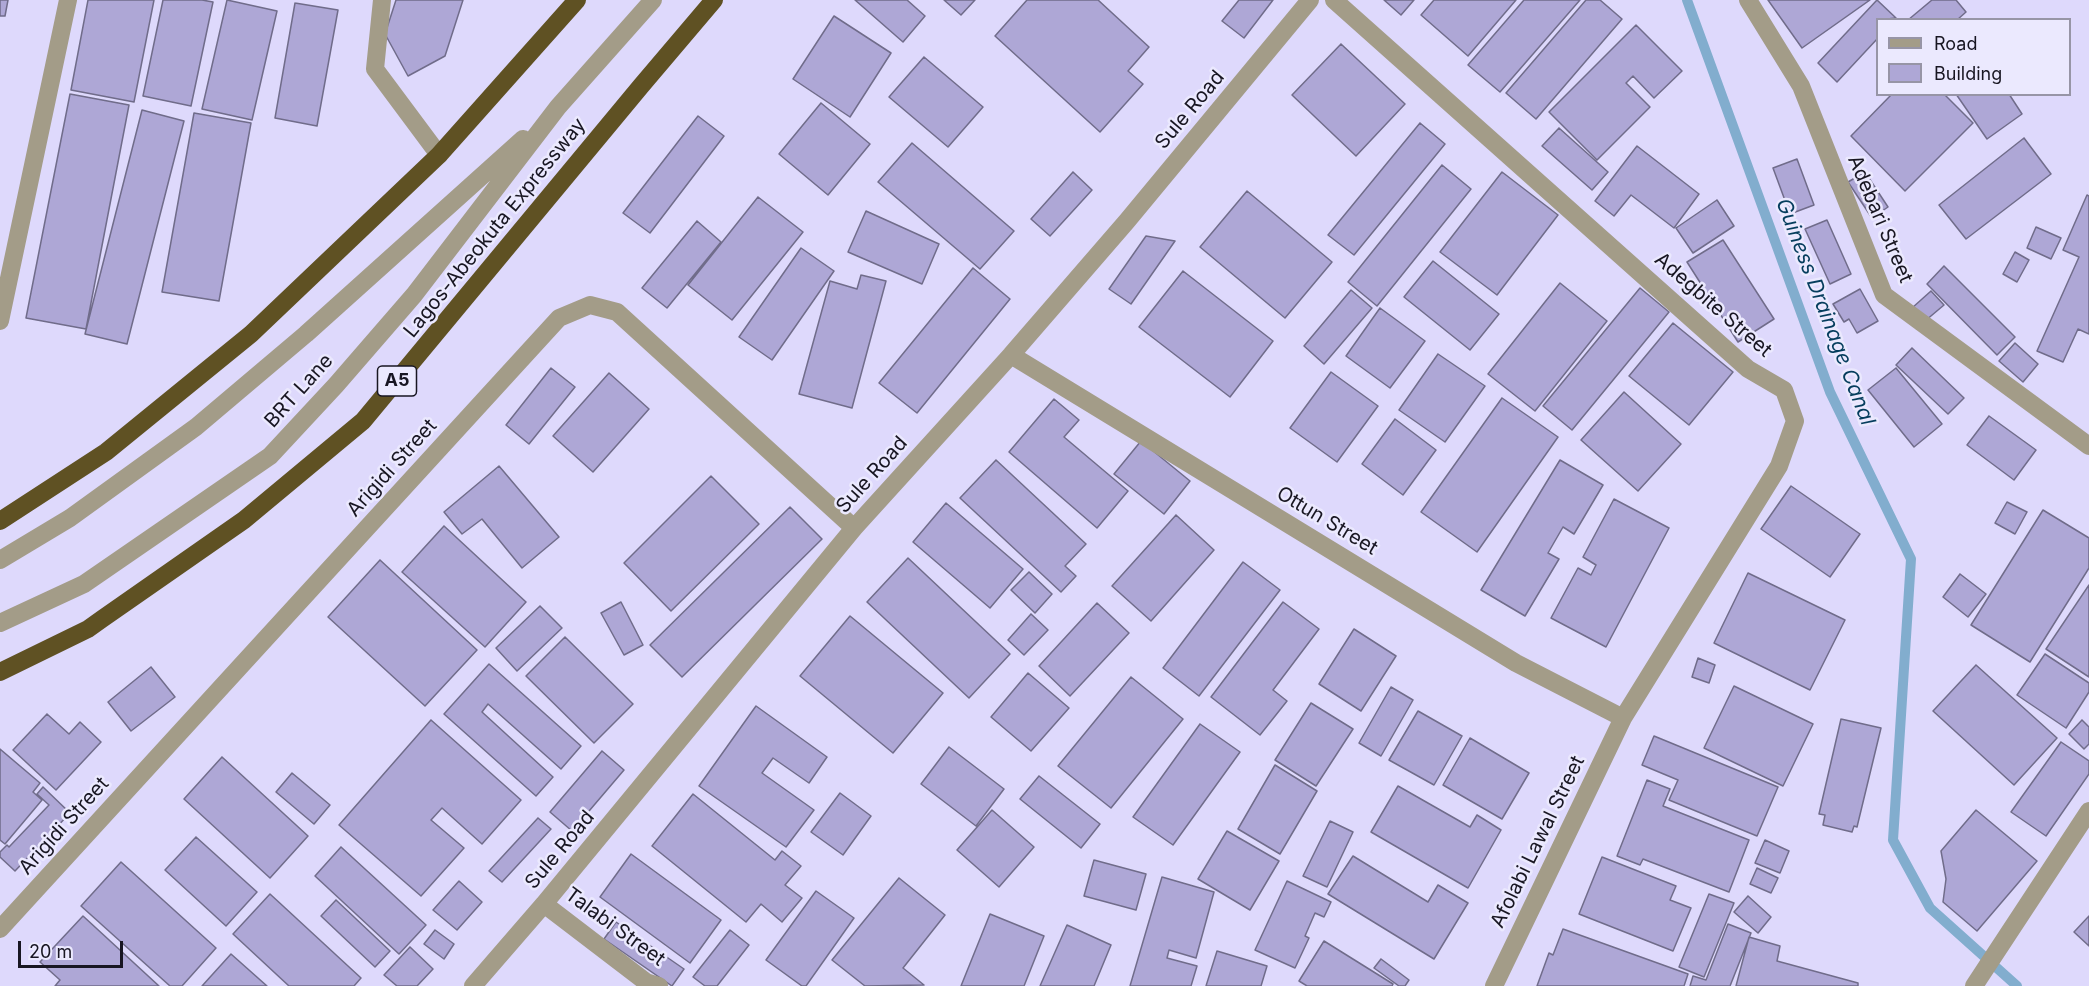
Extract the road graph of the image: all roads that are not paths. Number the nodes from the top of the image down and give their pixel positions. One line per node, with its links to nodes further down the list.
1 (68, 0): 11 (street)
2 (382, 0): 10 (street)
3 (577, 0): 10 (highway)
4 (653, 0): 9 (street, BRT Lane)
5 (714, 0): 18 (highway, Lagos-Abeokuta Expressway / A5)
6 (1310, 0): 12 (street, Sule Road)
7 (1334, 0): 19 (street, Adegbite Street)
8 (1748, 0): 13 (street, Adebari Street)
9 (558, 107): 16 (street, BRT Lane); 17 (street, BRT Lane)
10 (439, 155): 14 (highway)
11 (0, 321)
12 (1011, 355): 15 (street, Sule Road); 19 (street, Ottun Street)
13 (2089, 446)
14 (0, 521)
15 (854, 528): 21 (street, Sule Road); 22 (street, Arigidi Street)
16 (0, 560)
17 (0, 623)
18 (0, 672)
19 (1623, 718): 25 (street, Afolabi Lawal Street)
20 (2089, 811): 26 (street)
21 (544, 904): 23 (street, Talabi Street); 24 (street, Sule Road)
22 (0, 929)
23 (650, 985)
24 (473, 986)
25 (1494, 986)
26 (1974, 986)

